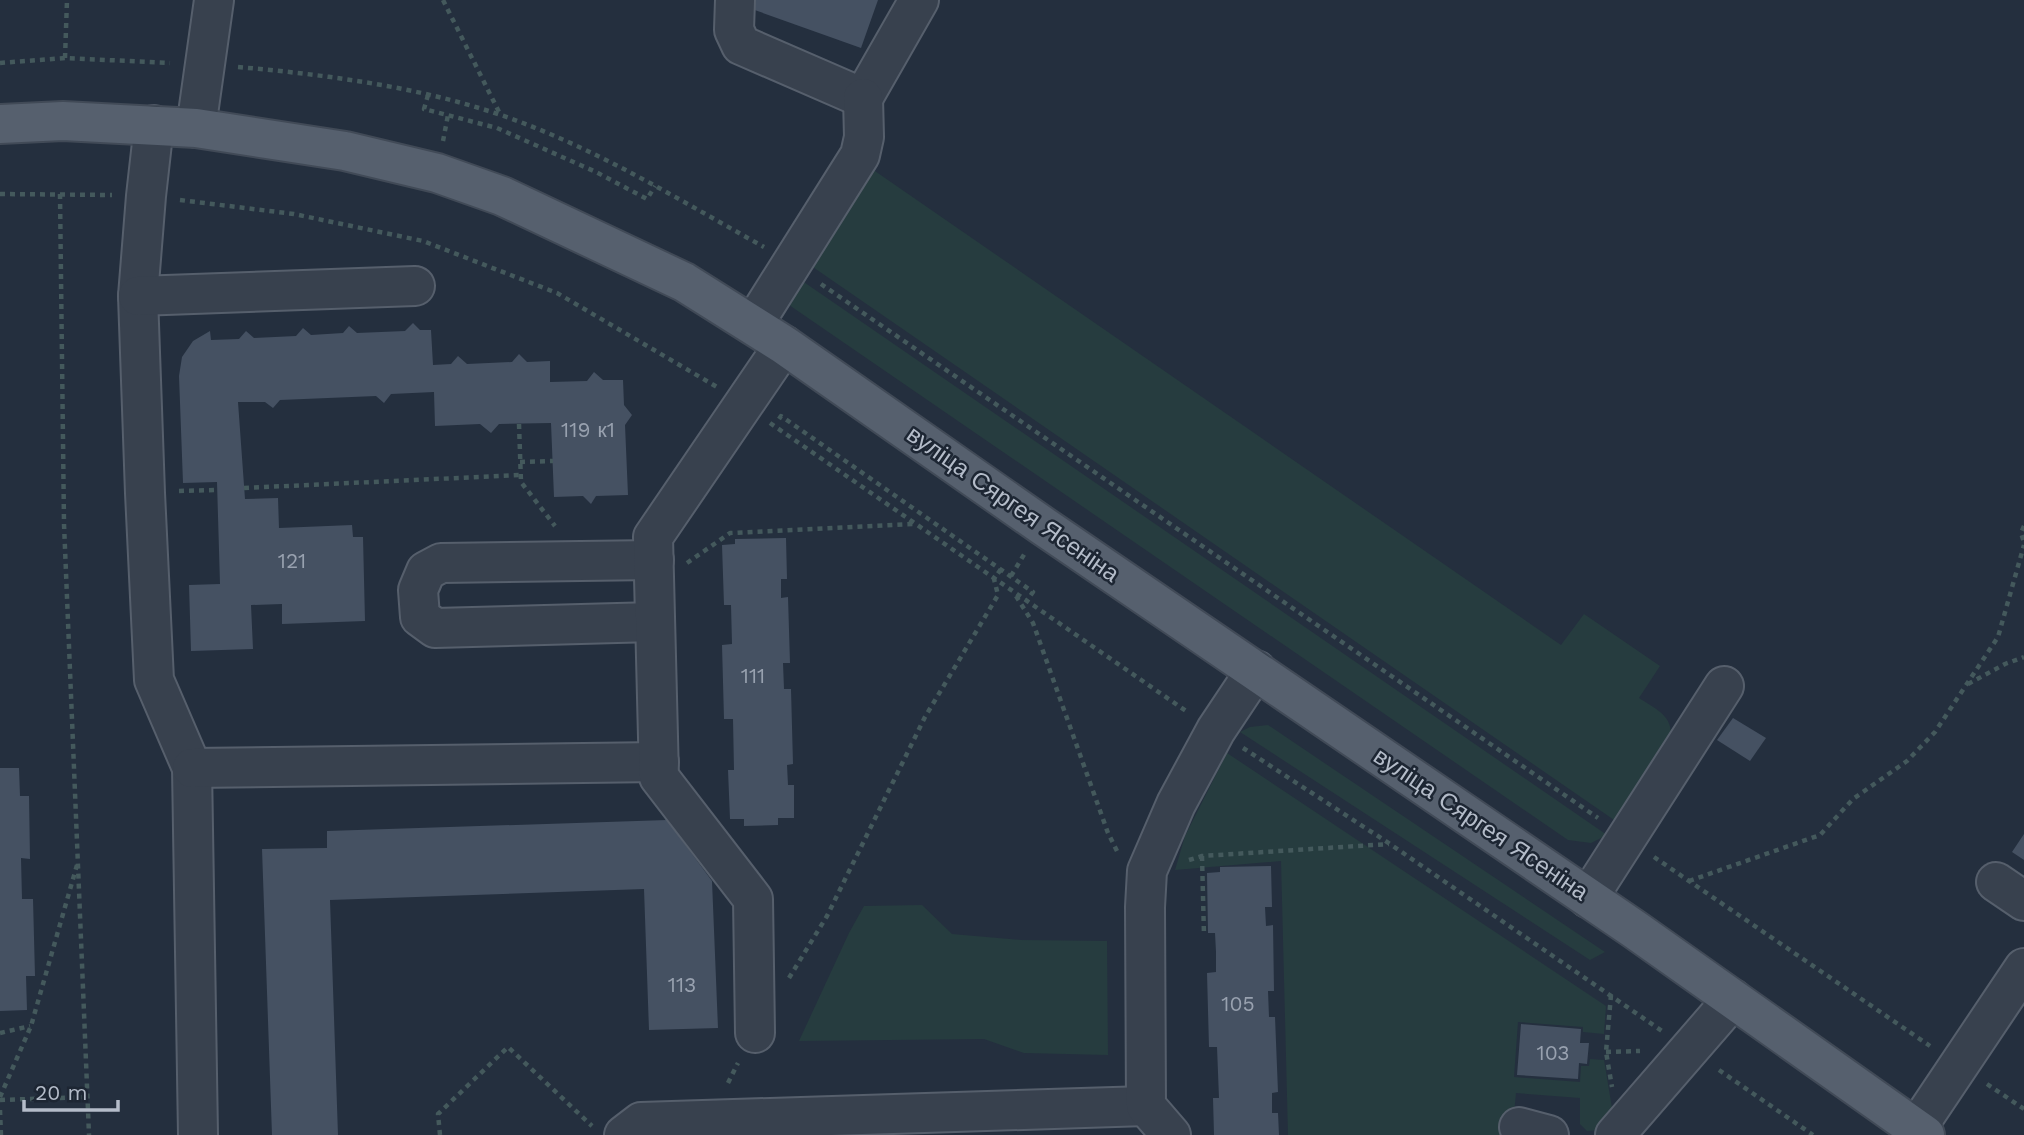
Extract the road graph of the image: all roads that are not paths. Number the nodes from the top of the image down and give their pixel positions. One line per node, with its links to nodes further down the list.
1 (214, 0): 7 (lane)
2 (736, 0): 4 (lane)
3 (919, 0): 4 (lane)
4 (863, 98): 10 (lane)
5 (0, 124): 6 (main road, вуліца Сяргея Ясеніна)
6 (154, 125): 7 (main road, вуліца Сяргея Ясеніна); 9 (lane)
7 (196, 128): 10 (main road, вуліца Сяргея Ясеніна)
8 (415, 286): 9 (lane)
9 (138, 296): 15 (lane)
10 (768, 335): 11 (lane); 12 (main road, вуліца Сяргея Ясеніна)
11 (654, 589): 11 (lane); 14 (lane)
12 (1256, 670): 16 (main road, вуліца Сяргея Ясеніна); 20 (lane)
13 (1724, 686): 16 (lane)
14 (659, 762): 15 (lane); 19 (lane)
15 (192, 768): 24 (lane)
16 (1587, 898): 18 (main road, вуліца Сяргея Ясеніна)
17 (2024, 968): 23 (lane)
18 (1733, 999): 22 (lane); 23 (main road, вуліца Сяргея Ясеніна)
19 (755, 1033)
20 (1146, 1106): 21 (lane); 25 (lane)
21 (609, 1131)
22 (1617, 1132)
23 (1921, 1132)
24 (198, 1135)
25 (1171, 1135)

